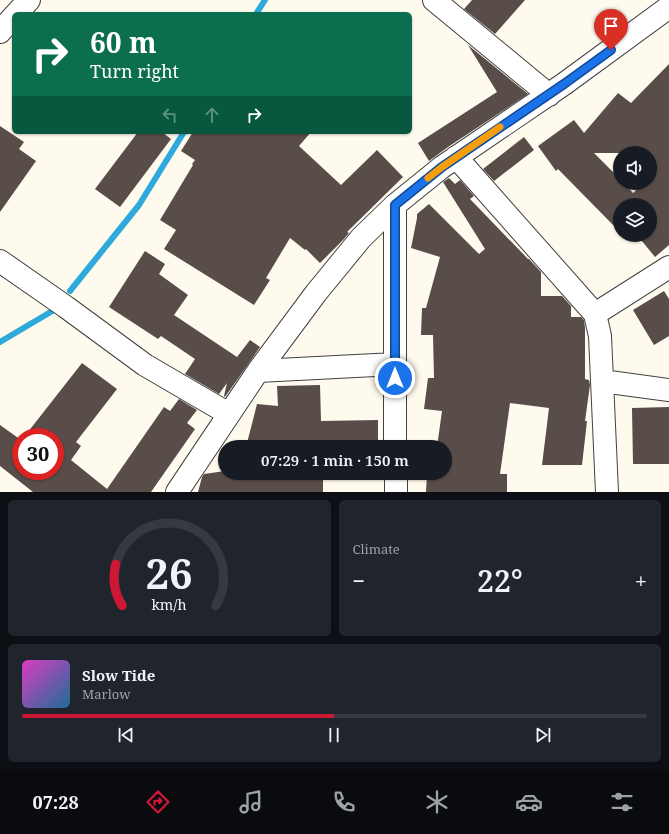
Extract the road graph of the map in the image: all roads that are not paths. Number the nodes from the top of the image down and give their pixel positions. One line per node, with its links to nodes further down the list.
1 (29, 0): 4 (street)
2 (434, 0): 7 (street)
3 (669, 7): 7 (street)
4 (18, 12)
5 (12, 18): 6 (street)
6 (0, 32)
7 (548, 94): 8 (street)
8 (456, 157): 9 (street); 12 (street)
9 (395, 205): 13 (street); 14 (street)
10 (0, 261): 17 (street)
11 (669, 267): 12 (street)
12 (595, 314): 15 (street)
13 (395, 364): 14 (street); 18 (street)
14 (258, 371): 17 (street)
15 (602, 381): 16 (street); 22 (street)
16 (669, 390)
17 (229, 414): 20 (street)
18 (396, 440)
19 (396, 480): 21 (street)
20 (177, 492)
21 (396, 492)
22 (607, 492)

